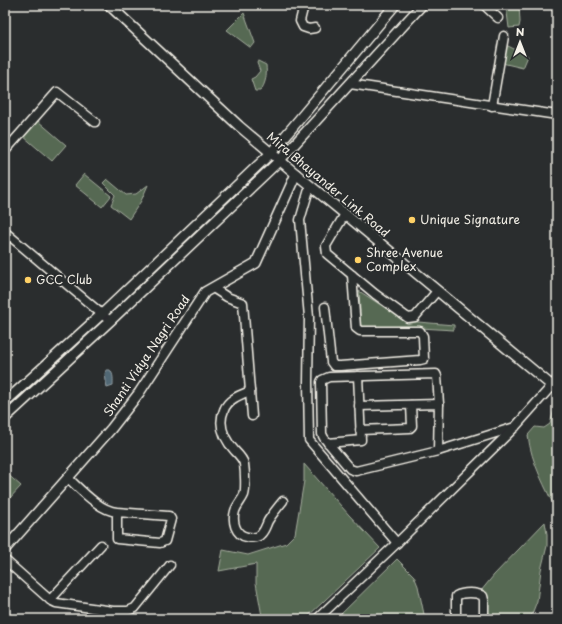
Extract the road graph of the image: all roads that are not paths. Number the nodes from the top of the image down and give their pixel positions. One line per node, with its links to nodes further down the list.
1 (109, 5): 16 (street, Mira Bhayander Link Road)
2 (304, 5): 9 (street)
3 (395, 5): 16 (street)
4 (422, 5): 11 (street)
5 (484, 5): 8 (street)
6 (554, 5): 7 (street)
7 (557, 8)
8 (498, 18)
9 (315, 28)
10 (504, 36): 12 (street)
11 (350, 84): 12 (street); 17 (street)
12 (492, 106): 13 (street)
13 (557, 115)
14 (95, 122): 15 (street)
15 (5, 151)
16 (271, 153): 17 (street, Mira Bhayander Link Road); 20 (street)
17 (280, 160): 18 (street, Mira Bhayander Link Road); 21 (street)
18 (296, 174): 19 (street, Mira Bhayander Link Road); 27 (street, Shanti Vidya Nagri Road)
19 (310, 186): 22 (street, Mira Bhayander Link Road); 48 (street)
20 (236, 187): 21 (street); 23 (street)
21 (243, 194): 24 (street)
22 (345, 214): 26 (street); 28 (street, Mira Bhayander Link Road)
23 (201, 219): 24 (street); 30 (street)
24 (210, 226): 31 (street)
25 (5, 232): 30 (street)
26 (352, 275): 28 (street); 29 (street)
27 (213, 288): 34 (street); 45 (street, Shanti Vidya Nagri Road)
28 (437, 291): 33 (street, Mira Bhayander Link Road)
29 (325, 307)
30 (102, 314): 31 (street); 35 (street)
31 (110, 321): 40 (street)
32 (358, 376): 36 (street); 38 (street); 43 (street)
33 (555, 385): 41 (street)
34 (250, 391): 39 (street); 46 (street)
35 (5, 402)
36 (439, 404): 37 (street); 44 (street)
37 (411, 405): 38 (street); 42 (street)
38 (359, 406): 42 (street)
39 (252, 416)
40 (5, 418)
41 (515, 427): 44 (street); 48 (street)
42 (360, 430): 43 (street)
43 (328, 443): 44 (street)
44 (438, 451)
45 (68, 478): 47 (street); 50 (street, Shanti Vidya Nagri Road)
46 (283, 501)
47 (117, 512): 47 (street)
48 (397, 543): 54 (street)
49 (101, 545): 53 (street)
50 (5, 549)
51 (5, 560): 53 (street)
52 (170, 565): 53 (street)
53 (50, 600)
54 (317, 619)
55 (456, 619): 56 (street)
56 (484, 619)

